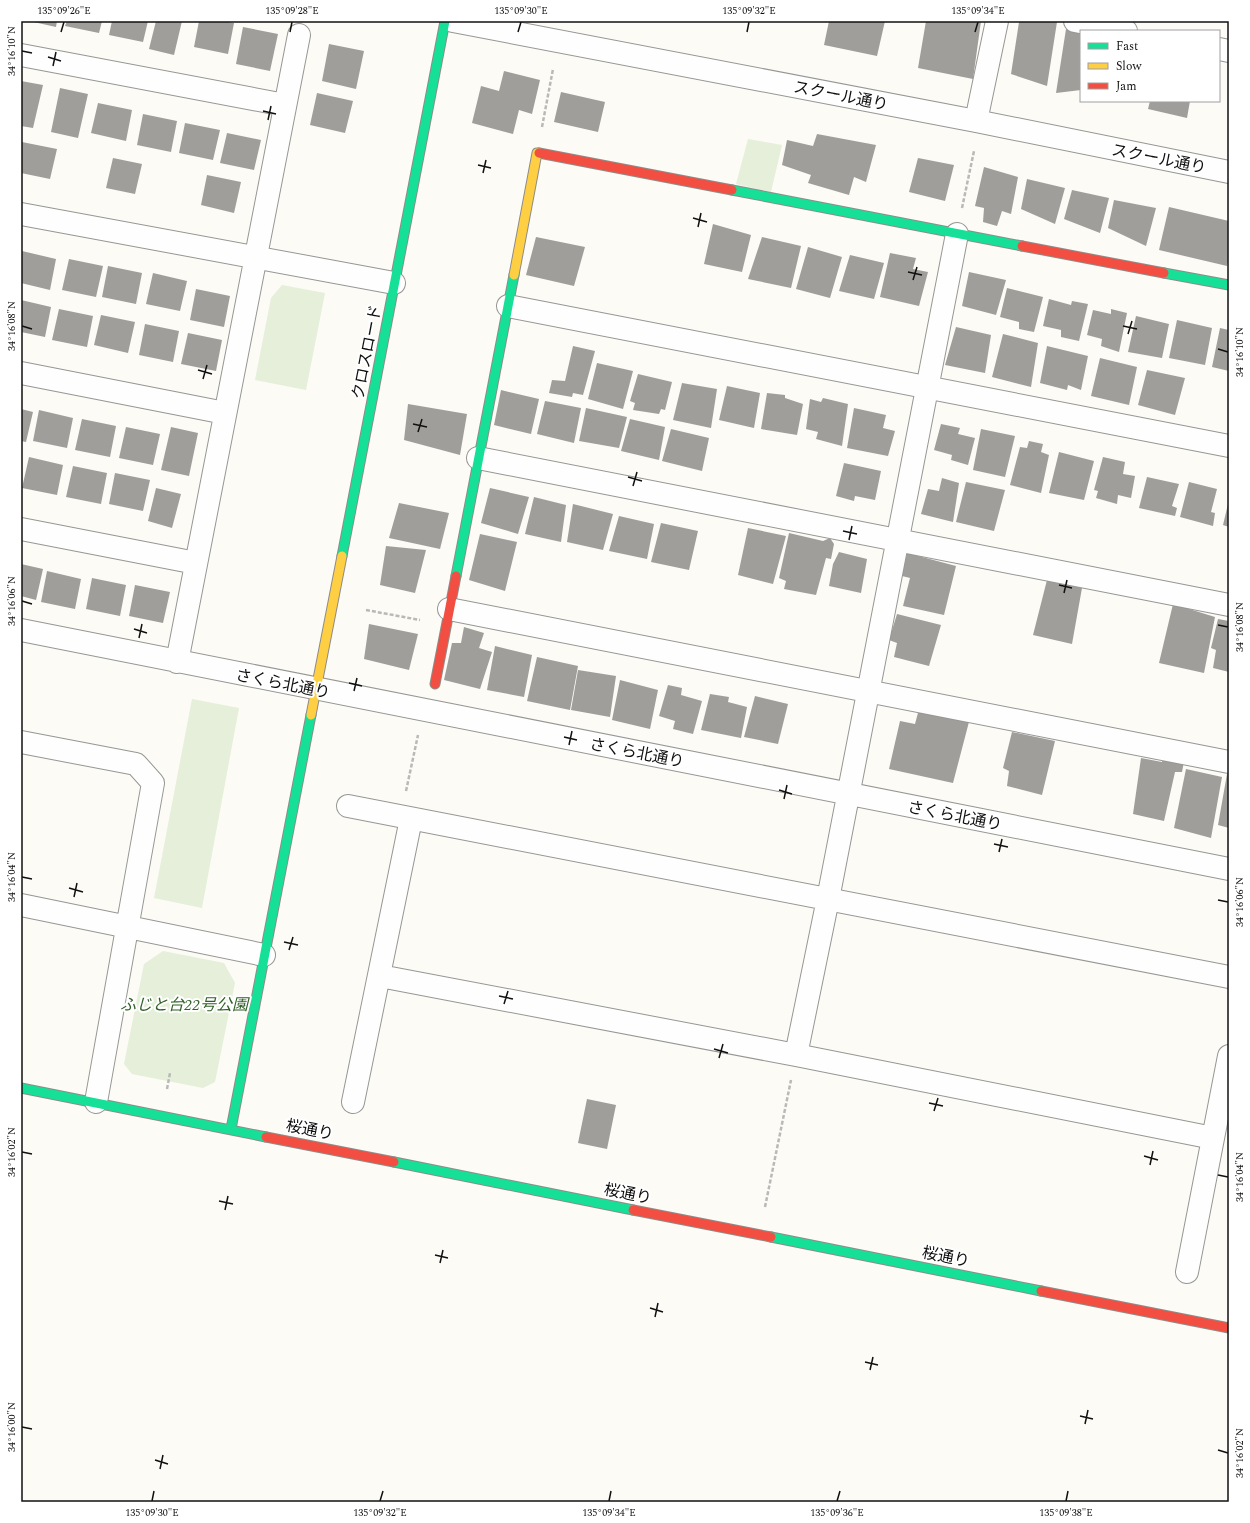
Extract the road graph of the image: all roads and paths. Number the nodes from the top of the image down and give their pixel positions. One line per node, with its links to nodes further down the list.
1 (445, 21): 18 (street, クロスロード)
2 (453, 21): 10 (street, スクール通り)
3 (997, 21): 10 (street)
4 (1075, 21): 5 (street)
5 (1121, 30)
6 (299, 35): 9 (street)
7 (21, 55): 9 (street)
8 (553, 69): 12 (path)
9 (285, 105): 17 (street)
10 (976, 121): 13 (street, スクール通り)
11 (974, 151): 14 (path)
12 (537, 154): 16 (street); 20 (street)
13 (1229, 172)
14 (966, 188)
15 (21, 214): 17 (street)
16 (957, 234): 19 (street); 22 (street)
17 (256, 258): 18 (street); 23 (street)
18 (394, 283): 35 (street, クロスロード)
19 (1229, 285)
20 (508, 306): 22 (street); 25 (street)
21 (21, 373): 23 (street)
22 (927, 387): 24 (street); 27 (street)
23 (225, 413): 28 (street)
24 (1229, 446)
25 (478, 458): 27 (street); 31 (street)
26 (21, 529): 28 (street)
27 (897, 540): 29 (street); 36 (street)
28 (196, 563): 33 (street)
29 (1229, 605)
30 (366, 610): 31 (path)
31 (448, 617): 34 (street); 36 (street)
32 (21, 630): 33 (street, さくら北通り)
33 (177, 662): 35 (street, さくら北通り)
34 (435, 684)
35 (316, 689): 40 (street, さくら北通り); 47 (street, クロスロード)
36 (868, 691): 39 (street); 40 (street)
37 (418, 733): 42 (path)
38 (21, 742): 46 (street)
39 (1229, 762)
40 (848, 794): 43 (street, さくら北通り); 44 (street)
41 (348, 806): 42 (street)
42 (406, 818): 44 (street); 48 (street)
43 (1229, 869)
44 (828, 899): 49 (street); 50 (street)
45 (21, 905): 46 (street)
46 (128, 927): 47 (street); 55 (street)
47 (264, 955): 58 (street, クロスロード)
48 (380, 976): 50 (street); 56 (street)
49 (1229, 977)
50 (796, 1054): 59 (street)
51 (1229, 1056): 59 (street)
52 (170, 1073): 54 (path)
53 (21, 1088): 55 (street, 桜通り)
54 (167, 1089)
55 (96, 1102): 58 (street, 桜通り)
56 (353, 1102)
57 (786, 1109): 60 (path)
58 (231, 1129): 62 (street, 桜通り)
59 (1213, 1138): 61 (street)
60 (765, 1207)
61 (1187, 1272)
62 (1229, 1328)

